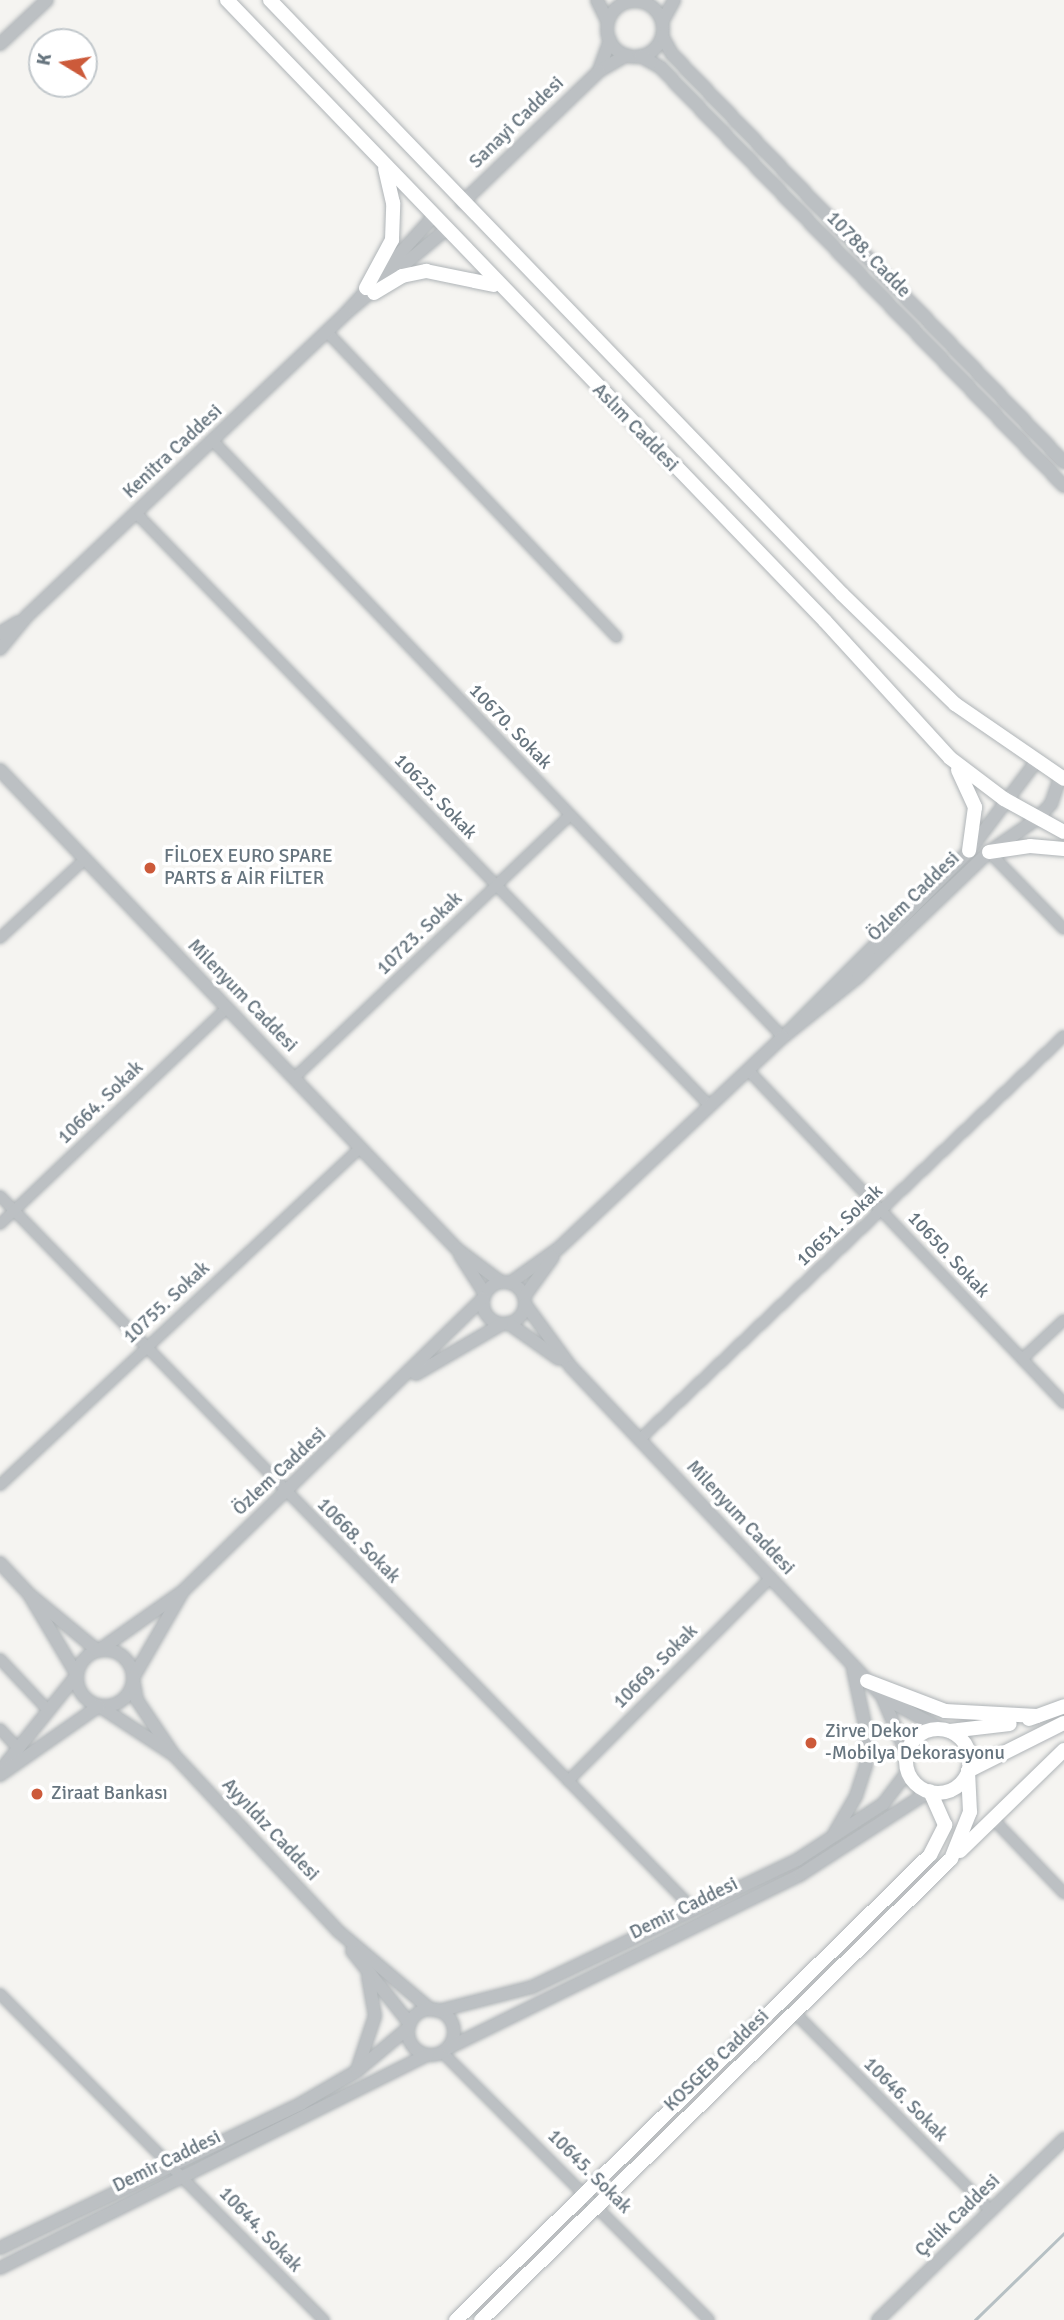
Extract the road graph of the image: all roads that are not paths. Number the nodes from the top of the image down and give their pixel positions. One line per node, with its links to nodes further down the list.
1 (47, 0): 11 (street)
2 (226, 0): 14 (main road, Aslım Caddesi)
3 (270, 0): 15 (main road, Aslım Caddesi)
4 (597, 0): 8 (street)
5 (674, 0): 7 (street)
6 (636, 1): 7 (street); 8 (street)
7 (662, 22): 9 (street)
8 (608, 23): 10 (street)
9 (662, 36): 12 (street); 22 (street, 10788. Cadde)
10 (610, 40): 12 (street); 13 (street, Sanayi Caddesi)
11 (0, 44)
12 (633, 55): 13 (street, Sanayi Caddesi); 23 (street, 10788. Cadde)
13 (599, 71): 15 (street, Sanayi Caddesi)
14 (384, 168): 16 (main road, Aslım Caddesi); 19 (main road)
15 (462, 202): 30 (main road, Aslım Caddesi)
16 (433, 217): 17 (main road, Aslım Caddesi); 19 (street, Kenitra Caddesi)
17 (445, 230): 18 (main road, Aslım Caddesi); 19 (street, Kenitra Caddesi)
18 (502, 289): 19 (main road); 29 (main road, Aslım Caddesi)
19 (370, 291): 20 (street, Kenitra Caddesi)
20 (328, 333): 21 (street, Kenitra Caddesi); 27 (street)
21 (213, 441): 24 (street, Kenitra Caddesi); 34 (street, 10670. Sokak)
22 (1064, 462)
23 (1064, 486)
24 (136, 513): 25 (street, Kenitra Caddesi); 41 (street, 10625. Sokak)
25 (27, 616): 26 (street); 28 (street)
26 (0, 633)
27 (616, 637)
28 (0, 649)
29 (950, 758): 33 (main road, Aslım Caddesi); 38 (main road)
30 (1035, 763): 32 (main road, Aslım Caddesi); 33 (street, Özlem Caddesi)
31 (0, 770): 40 (street, Milenyum Caddesi)
32 (1062, 779): 35 (street, Özlem Caddesi)
33 (1004, 799): 35 (main road, Aslım Caddesi); 38 (street, Özlem Caddesi)
34 (570, 815): 41 (street, 10723. Sokak); 46 (street, 10670. Sokak)
35 (1037, 819): 36 (main road, Aslım Caddesi); 39 (street, Özlem Caddesi)
36 (1064, 832)
37 (1064, 849): 39 (main road)
38 (969, 851): 46 (street, Özlem Caddesi)
39 (989, 852): 42 (street); 46 (street, Özlem Caddesi)
40 (85, 859): 43 (street); 44 (street, Milenyum Caddesi)
41 (496, 886): 48 (street, 10723. Sokak); 49 (street, 10625. Sokak)
42 (1064, 929)
43 (0, 938)
44 (227, 1008): 48 (street, Milenyum Caddesi); 52 (street, 10664. Sokak)
45 (1064, 1036): 53 (street, 10651. Sokak)
46 (783, 1037): 47 (street, Özlem Caddesi)
47 (748, 1070): 49 (street, Özlem Caddesi); 53 (street, 10650. Sokak)
48 (294, 1078): 50 (street, Milenyum Caddesi)
49 (710, 1106): 55 (street, Özlem Caddesi)
50 (360, 1147): 56 (street, Milenyum Caddesi); 62 (street, 10755. Sokak)
51 (0, 1196): 52 (street, 10668. Sokak)
52 (14, 1210): 54 (street, 10664. Sokak); 62 (street, 10668. Sokak)
53 (882, 1211): 63 (street, 10650. Sokak); 67 (street, 10651. Sokak)
54 (0, 1224)
55 (559, 1248): 57 (street, Özlem Caddesi); 59 (street, Özlem Caddesi)
56 (457, 1249): 57 (street); 58 (street)
57 (505, 1282): 58 (street, Özlem Caddesi); 59 (street)
58 (484, 1296): 61 (street); 65 (street, Özlem Caddesi)
59 (524, 1300): 61 (street, Özlem Caddesi); 64 (street)
60 (1064, 1320): 63 (street)
61 (505, 1323): 64 (street); 65 (street, Özlem Caddesi)
62 (146, 1347): 68 (street, 10755. Sokak); 69 (street, 10668. Sokak)
63 (1022, 1359): 66 (street, 10650. Sokak)
64 (571, 1367): 67 (street, Milenyum Caddesi)
65 (404, 1381): 69 (street, Özlem Caddesi)
66 (1064, 1403)
67 (639, 1440): 71 (street, Milenyum Caddesi)
68 (0, 1485)
69 (286, 1493): 72 (street, Özlem Caddesi); 95 (street, 10668. Sokak)
70 (0, 1563): 73 (street)
71 (770, 1578): 76 (street, Milenyum Caddesi); 95 (street, 10669. Sokak)
72 (183, 1591): 74 (street, Özlem Caddesi); 78 (street, Özlem Caddesi)
73 (29, 1594): 74 (street); 77 (street)
74 (98, 1651): 77 (street); 78 (street)
75 (0, 1659): 83 (street)
76 (852, 1665): 79 (street, Milenyum Caddesi); 98 (street)
77 (77, 1675): 81 (street); 83 (street)
78 (133, 1678): 81 (street); 90 (street, Ayyıldız Caddesi)
79 (867, 1681): 80 (street, Milenyum Caddesi); 84 (main road)
80 (882, 1696): 87 (street, Milenyum Caddesi); 91 (street, Milenyum Caddesi)
81 (99, 1706): 90 (street, Ayyıldız Caddesi); 94 (street)
82 (1064, 1706): 84 (main road)
83 (47, 1709): 88 (street)
84 (1037, 1716): 87 (main road)
85 (1064, 1723): 93 (main road)
86 (0, 1729): 88 (street)
87 (947, 1730): 91 (main road); 93 (main road)
88 (17, 1747): 94 (street)
89 (1064, 1750): 97 (main road, KOSGEB Caddesi)
90 (174, 1755): 102 (street, Ayyıldız Caddesi)
91 (907, 1755): 92 (main road)
92 (908, 1771): 96 (main road); 98 (street, Demir Caddesi)
93 (968, 1771): 96 (main road); 99 (main road, KOSGEB Caddesi)
94 (0, 1773)
95 (568, 1781): 101 (street, 10668. Sokak)
96 (930, 1791): 108 (street, Demir Caddesi); 114 (main road, KOSGEB Caddesi)
97 (993, 1819): 99 (main road, KOSGEB Caddesi); 100 (street)
98 (830, 1840): 101 (street, Demir Caddesi)
99 (951, 1859): 106 (main road, KOSGEB Caddesi)
100 (1064, 1893)
101 (693, 1909): 105 (street, Demir Caddesi)
102 (338, 1931): 103 (street, Ayyıldız Caddesi); 105 (street, Ayyıldız Caddesi)
103 (364, 1968): 107 (street, Ayyıldız Caddesi); 110 (street)
104 (0, 1994): 112 (street, 10644. Sokak)
105 (435, 2010): 107 (street); 108 (street)
106 (795, 2013): 115 (main road, KOSGEB Caddesi); 116 (street, 10646. Sokak)
107 (409, 2026): 109 (street); 110 (street, Demir Caddesi)
108 (445, 2050): 109 (street); 114 (street, 10645. Sokak)
109 (428, 2055): 113 (street, Demir Caddesi)
110 (356, 2071): 112 (street, Demir Caddesi)
111 (1064, 2139): 116 (street, Çelik Caddesi)
112 (172, 2164): 113 (street, 10644. Sokak); 117 (street, Demir Caddesi)
113 (183, 2175): 118 (street, Demir Caddesi); 119 (street, 10644. Sokak)
114 (584, 2191): 115 (street, 10645. Sokak); 120 (main road, KOSGEB Caddesi)
115 (597, 2204): 121 (main road, KOSGEB Caddesi); 122 (street, 10645. Sokak)
116 (990, 2211): 123 (street, Çelik Caddesi)
117 (0, 2248)
118 (0, 2268)
119 (324, 2320)
120 (456, 2320)
121 (481, 2320)
122 (709, 2320)
123 (878, 2320)

